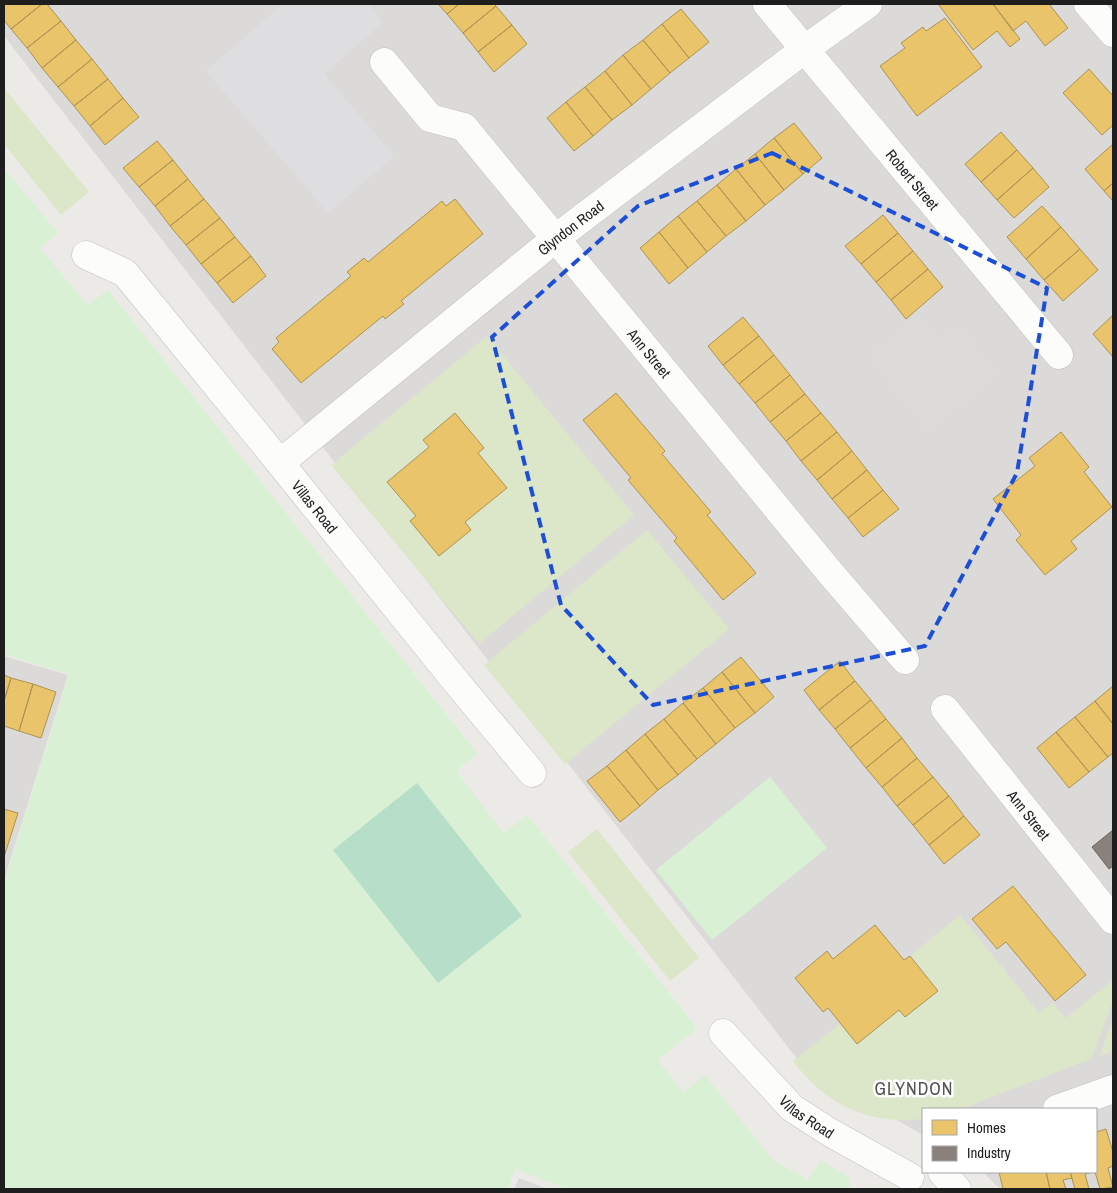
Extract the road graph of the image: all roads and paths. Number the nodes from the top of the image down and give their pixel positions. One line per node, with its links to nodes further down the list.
1 (766, 4): 5 (street, Robert Street)
2 (868, 4): 5 (street, Glyndon Road)
3 (1088, 4): 4 (street)
4 (1113, 33)
5 (805, 49): 7 (street, Glyndon Road); 9 (street, Robert Street)
6 (384, 62): 7 (street, Ann Street)
7 (556, 238): 10 (street, Glyndon Road); 11 (street, Ann Street)
8 (86, 255): 10 (street, Villas Road)
9 (1059, 355)
10 (280, 463): 13 (street, Villas Road)
11 (904, 660)
12 (945, 709): 14 (street, Ann Street)
13 (532, 773)
14 (1113, 920)
15 (723, 1033): 19 (street, Villas Road)
16 (1113, 1089): 17 (street)
17 (1060, 1108)
18 (943, 1173): 20 (street)
19 (911, 1178)
20 (957, 1189)

